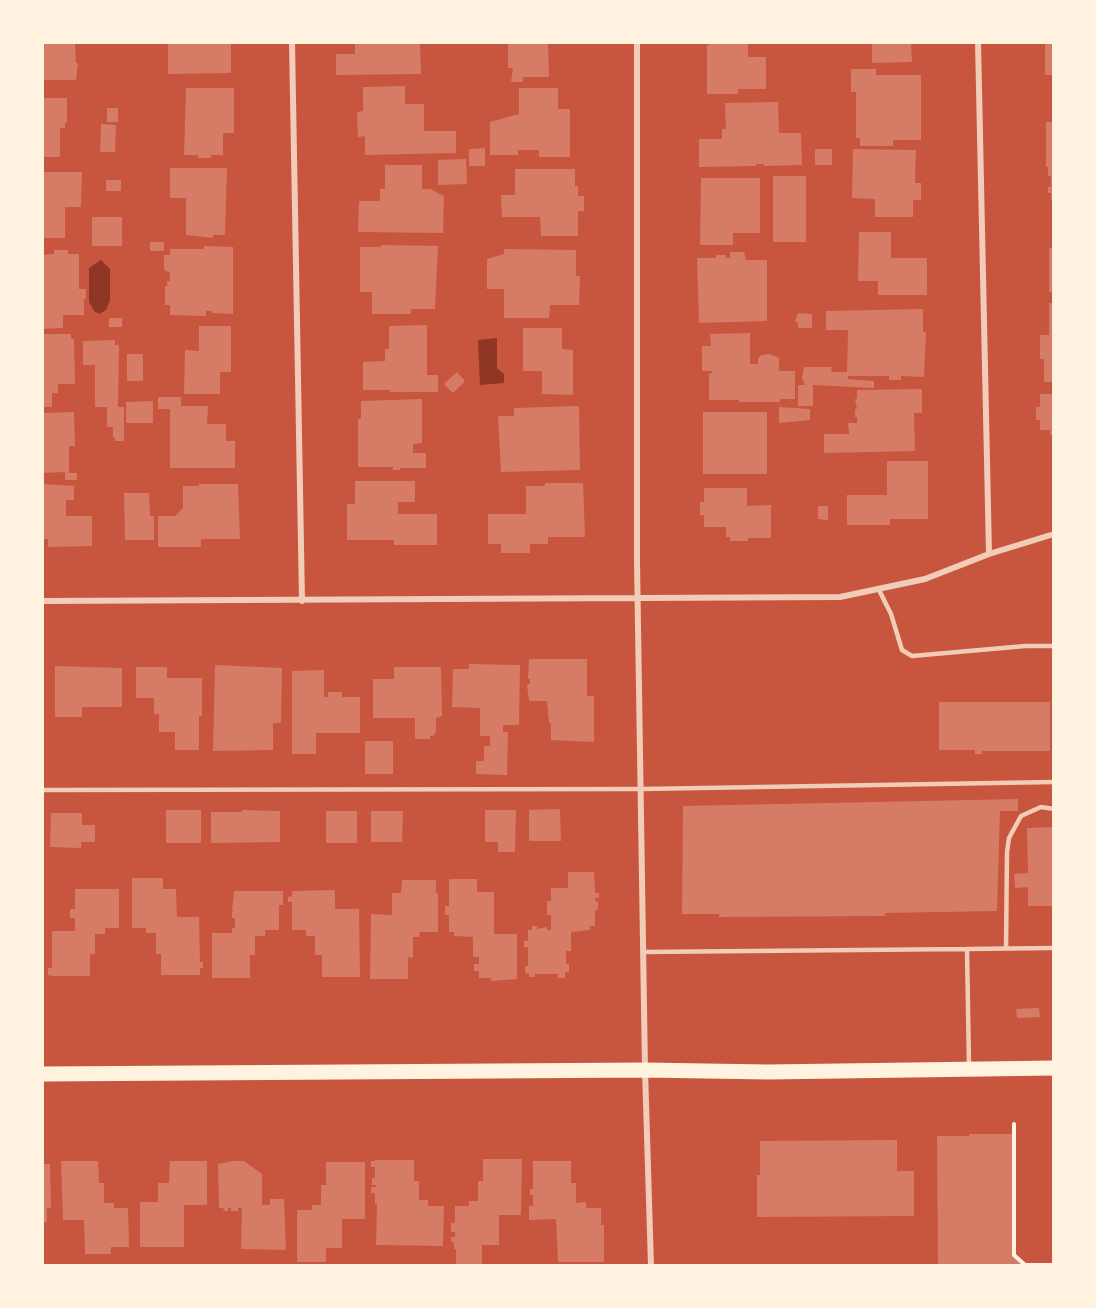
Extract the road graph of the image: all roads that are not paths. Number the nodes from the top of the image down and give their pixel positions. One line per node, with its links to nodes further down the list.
1 (292, 42): 9 (street)
2 (637, 42): 7 (street)
3 (978, 42): 5 (street)
4 (1054, 534): 5 (street)
5 (989, 554): 6 (street)
6 (879, 590): 7 (street); 10 (lane)
7 (638, 597): 9 (street); 12 (street)
8 (42, 601): 9 (street)
9 (302, 601)
10 (1054, 646)
11 (1054, 782): 12 (lane)
12 (642, 789): 13 (lane); 18 (street)
13 (42, 790)
14 (1054, 809): 17 (lane)
15 (1054, 948): 17 (lane)
16 (967, 949): 17 (lane); 18 (lane); 20 (lane)
17 (1006, 949)
18 (643, 952): 21 (street)
19 (1054, 1068): 20 (main road)
20 (969, 1069): 21 (main road)
21 (645, 1070): 22 (main road); 23 (street)
22 (42, 1074)
23 (651, 1266)

